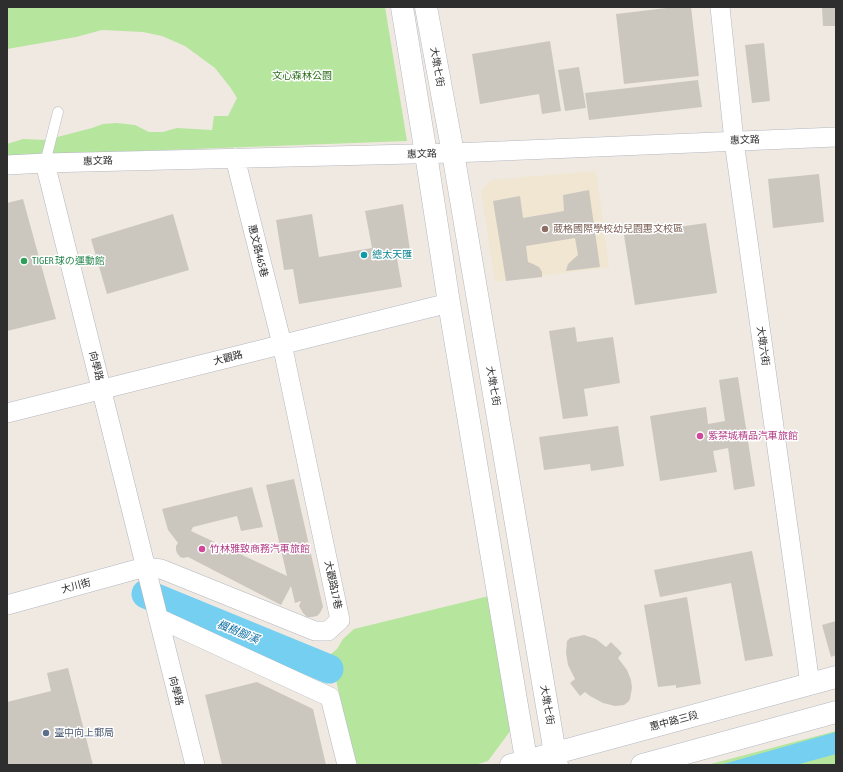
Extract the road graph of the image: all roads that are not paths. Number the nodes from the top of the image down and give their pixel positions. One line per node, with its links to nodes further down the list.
1 (402, 7): 8 (street)
2 (426, 7): 7 (street, 大墩七街)
3 (720, 7): 6 (street, 大墩六街)
4 (58, 112): 10 (lane)
5 (836, 137): 6 (street, 惠文路)
6 (734, 141): 7 (street, 惠文路); 20 (street, 大墩六街)
7 (453, 153): 8 (street, 惠文路); 22 (street, 大墩七街)
8 (426, 154): 9 (street, 惠文路); 12 (street)
9 (234, 158): 10 (street, 惠文路); 13 (street, 惠文路465巷)
10 (45, 163): 11 (street, 惠文路); 14 (street, 向學路)
11 (7, 165)
12 (449, 303): 13 (street, 大觀路); 23 (street)
13 (282, 344): 14 (street, 大觀路); 16 (street, 大觀路17巷)
14 (101, 389): 15 (street, 大觀路); 16 (street, 向學路)
15 (7, 413)
16 (146, 568): 17 (street, 大川街); 18 (street, 向學路)
17 (7, 605)
18 (158, 617): 24 (street, 向學路); 25 (street)
19 (836, 677): 20 (street, 惠中路三段)
20 (810, 684): 22 (street, 惠中路三段)
21 (836, 712): 26 (street)
22 (556, 759): 23 (street, 惠中路三段)
23 (522, 764)
24 (194, 765)
25 (347, 765)
26 (642, 765)

